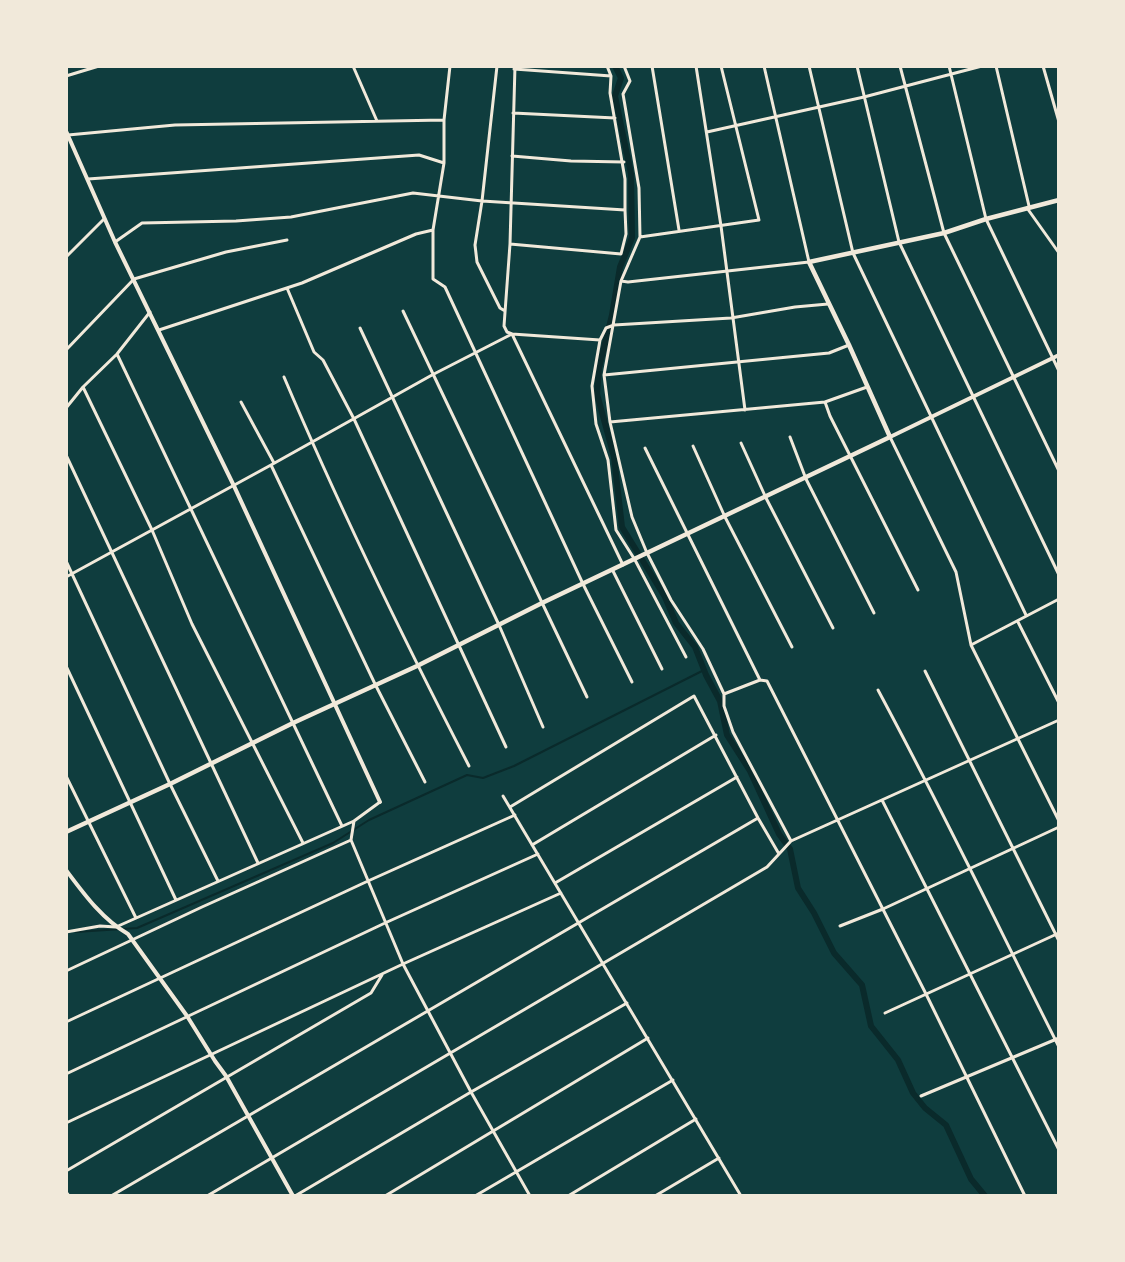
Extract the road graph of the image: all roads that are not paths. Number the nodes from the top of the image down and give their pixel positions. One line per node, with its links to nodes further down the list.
1 (100, 66): 20 (street)
2 (353, 66): 29 (street)
3 (450, 66): 28 (street)
4 (497, 66): 40 (street)
5 (607, 66): 21 (street)
6 (624, 66): 50 (street)
7 (652, 66): 48 (street)
8 (696, 66): 32 (street)
9 (721, 66): 31 (street)
10 (764, 66): 27 (street)
11 (809, 66): 24 (street)
12 (856, 66): 23 (street)
13 (900, 66): 22 (street)
14 (949, 66): 19 (street)
15 (982, 66): 19 (street)
16 (996, 66): 42 (street)
17 (1043, 66): 30 (street)
18 (515, 68): 21 (street); 25 (street)
19 (951, 73): 22 (street); 45 (street)
20 (66, 76)
21 (611, 76): 26 (street)
22 (905, 87): 23 (street); 49 (street)
23 (864, 97): 24 (street); 53 (street)
24 (819, 108): 27 (street); 55 (street)
25 (514, 113): 26 (street); 34 (street)
26 (615, 118): 35 (street)
27 (776, 118): 31 (street); 58 (street)
28 (444, 120): 29 (street); 36 (street)
29 (377, 121): 33 (street)
30 (1059, 122)
31 (736, 126): 32 (street); 46 (street)
32 (707, 132): 46 (street)
33 (67, 134): 37 (street)
34 (512, 156): 35 (street); 41 (street)
35 (622, 162): 43 (street)
36 (444, 163): 37 (street); 38 (street)
37 (88, 179): 44 (street)
38 (438, 196): 40 (street); 47 (street); 52 (street)
39 (1059, 200): 42 (main road)
40 (482, 201): 41 (street); 66 (street)
41 (511, 202): 43 (street); 54 (street)
42 (1028, 207): 45 (main road); 56 (street)
43 (625, 210): 54 (street)
44 (104, 219): 52 (street); 57 (street)
45 (986, 219): 49 (main road); 78 (street)
46 (721, 226): 48 (street); 59 (street)
47 (433, 230): 62 (street); 75 (street)
48 (678, 230): 50 (street)
49 (944, 233): 53 (main road); 83 (street)
50 (640, 237): 61 (street)
51 (287, 240): 60 (street)
52 (115, 242): 60 (street)
53 (898, 242): 55 (main road); 87 (street)
54 (510, 244): 66 (street)
55 (853, 253): 58 (main road); 93 (street)
56 (1059, 253)
57 (66, 257)
58 (808, 262): 59 (street); 63 (main road)
59 (727, 270): 61 (street); 67 (street)
60 (134, 279): 65 (street); 74 (street)
61 (621, 281): 68 (street)
62 (287, 288): 70 (street); 94 (street)
63 (828, 304): 67 (street); 73 (main road)
64 (403, 311): 82 (street)
65 (150, 312): 70 (street); 76 (street)
66 (505, 312): 71 (street)
67 (731, 318): 68 (street); 79 (street)
68 (614, 325): 72 (street); 81 (street)
69 (360, 328): 88 (street)
70 (159, 330): 107 (street)
71 (512, 334): 72 (street); 75 (street); 117 (street)
72 (600, 340): 115 (street)
73 (849, 345): 79 (street); 86 (main road)
74 (66, 350)
75 (475, 353): 82 (street); 122 (street)
76 (117, 354): 85 (street); 109 (street)
77 (1059, 355): 78 (street)
78 (1053, 358): 80 (street); 83 (street)
79 (739, 362): 81 (street); 92 (street)
80 (1059, 370)
81 (604, 374): 95 (street)
82 (432, 375): 88 (street); 125 (street)
83 (1013, 376): 87 (street); 105 (street)
84 (284, 377): 98 (street)
85 (83, 387): 91 (street); 111 (street)
86 (867, 387): 90 (street); 97 (main road)
87 (972, 396): 93 (street); 120 (street)
88 (392, 398): 94 (street); 129 (street)
89 (241, 402): 104 (street)
90 (825, 402): 92 (street); 103 (street)
91 (66, 408)
92 (745, 410): 95 (street)
93 (931, 417): 97 (street); 127 (street)
94 (354, 420): 98 (street); 132 (street)
95 (610, 422): 114 (street)
96 (790, 437): 106 (street)
97 (890, 438): 103 (main road); 131 (street)
98 (312, 443): 104 (street); 136 (street)
99 (741, 443): 108 (street)
100 (693, 446): 110 (street)
101 (645, 448): 112 (street)
102 (66, 455): 113 (street)
103 (849, 456): 106 (main road); 123 (street)
104 (273, 464): 107 (street); 141 (street)
105 (1059, 471)
106 (806, 479): 108 (main road); 126 (street)
107 (234, 486): 109 (street); 146 (street)
108 (766, 498): 110 (main road); 130 (street)
109 (192, 508): 111 (street); 148 (street)
110 (725, 517): 112 (main road); 133 (street)
111 (152, 530): 113 (street); 152 (street)
112 (687, 534): 114 (main road); 139 (street)
113 (112, 553): 119 (street); 155 (street)
114 (647, 553): 115 (main road); 143 (street)
115 (635, 560): 117 (main road); 134 (street)
116 (66, 561): 119 (street)
117 (623, 566): 118 (main road)
118 (612, 571): 122 (main road); 137 (street)
119 (72, 573): 121 (street); 161 (street)
120 (1059, 575)
121 (66, 577)
122 (583, 584): 125 (main road); 140 (street)
123 (918, 590)
124 (1059, 599): 127 (street)
125 (542, 604): 129 (main road); 144 (street)
126 (874, 614)
127 (1026, 615): 128 (street)
128 (1018, 622): 131 (street); 145 (street)
129 (499, 624): 132 (main road); 149 (street)
130 (832, 628)
131 (971, 645): 151 (street)
132 (459, 646): 136 (main road); 153 (street)
133 (792, 647)
134 (686, 657)
135 (66, 666): 164 (street)
136 (418, 666): 141 (main road); 156 (street)
137 (662, 668)
138 (925, 671): 154 (street)
139 (760, 680): 143 (street); 170 (street)
140 (632, 682)
141 (375, 684): 146 (main road); 159 (street)
142 (878, 690): 160 (street)
143 (724, 694): 177 (street)
144 (587, 698)
145 (1059, 704)
146 (334, 705): 148 (main road); 165 (street)
147 (1059, 720): 151 (street)
148 (293, 723): 152 (main road); 173 (street)
149 (543, 727)
150 (716, 735): 158 (street); 166 (street); 179 (street)
151 (1017, 740): 154 (street); 171 (street)
152 (252, 742): 155 (main road); 178 (street)
153 (506, 747)
154 (969, 761): 160 (street); 180 (street)
155 (210, 764): 161 (main road); 183 (street)
156 (468, 766)
157 (66, 776): 172 (street)
158 (737, 777): 168 (street); 188 (street)
159 (425, 782)
160 (927, 782): 163 (street); 184 (street)
161 (170, 784): 164 (main road); 186 (street)
162 (503, 796): 166 (street)
163 (882, 800): 170 (street); 189 (street)
164 (128, 802): 172 (main road); 191 (street)
165 (380, 802): 169 (street)
166 (510, 806): 167 (street)
167 (515, 815): 179 (street); 187 (street)
168 (758, 818): 182 (street); 194 (street)
169 (354, 821): 173 (street); 176 (street)
170 (839, 821): 177 (street); 192 (street)
171 (1059, 821)
172 (88, 822): 175 (main road); 193 (street)
173 (342, 826): 178 (street)
174 (1059, 827): 180 (street)
175 (66, 832)
176 (351, 840): 187 (street); 200 (street)
177 (790, 841): 182 (street)
178 (303, 844): 183 (street)
179 (532, 845): 181 (street)
180 (1012, 848): 184 (street); 199 (street)
181 (538, 854): 188 (street); 195 (street)
182 (779, 854): 203 (street)
183 (258, 863): 186 (street)
184 (969, 869): 189 (street); 202 (street)
185 (66, 870): 197 (street)
186 (218, 881): 191 (street)
187 (368, 881): 195 (street); 208 (street)
188 (556, 884): 190 (street)
189 (926, 888): 192 (street); 207 (street)
190 (561, 893): 194 (street); 204 (street)
191 (176, 900): 193 (street)
192 (883, 909): 196 (street); 209 (street)
193 (136, 918): 197 (street)
194 (578, 922): 203 (street); 211 (street)
195 (385, 923): 204 (street); 213 (street)
196 (840, 926)
197 (116, 927): 198 (street); 200 (street)
198 (66, 932)
199 (1057, 933): 201 (street); 202 (street)
200 (132, 939): 205 (street); 208 (street)
201 (1059, 941)
202 (1012, 956): 207 (street); 216 (street)
203 (602, 962): 210 (street); 218 (street)
204 (403, 964): 206 (street); 211 (street)
205 (66, 971)
206 (382, 974): 219 (street); 222 (street)
207 (969, 974): 209 (street); 220 (street)
208 (160, 978): 213 (street); 214 (street)
209 (926, 994): 212 (street); 223 (street)
210 (627, 1004): 215 (street); 225 (street)
211 (428, 1011): 218 (street); 227 (street)
212 (885, 1013)
213 (187, 1016): 219 (street); 221 (street)
214 (66, 1022)
215 (648, 1038): 224 (street); 230 (street)
216 (1057, 1039): 217 (street); 220 (street)
217 (1059, 1047)
218 (450, 1051): 225 (street); 232 (street)
219 (211, 1055): 222 (street); 229 (street)
220 (1012, 1056): 223 (street); 231 (street)
221 (66, 1074)
222 (226, 1076): 227 (street); 234 (street)
223 (966, 1077): 226 (street); 247 (street)
224 (673, 1080): 228 (street); 235 (street)
225 (471, 1092): 230 (street); 240 (street)
226 (921, 1096)
227 (247, 1114): 232 (street); 238 (street)
228 (696, 1119): 233 (street); 244 (street)
229 (66, 1123)
230 (493, 1132): 235 (street); 241 (street)
231 (1059, 1150)
232 (272, 1157): 239 (street); 240 (street)
233 (719, 1158): 245 (street); 246 (street)
234 (66, 1171)
235 (516, 1172): 242 (street); 243 (street)
236 (66, 1192): 237 (street)
237 (68, 1196)
238 (111, 1196)
239 (207, 1196)
240 (294, 1196)
241 (385, 1196)
242 (475, 1196)
243 (530, 1196)
244 (568, 1196)
245 (655, 1196)
246 (741, 1196)
247 (1025, 1196)

